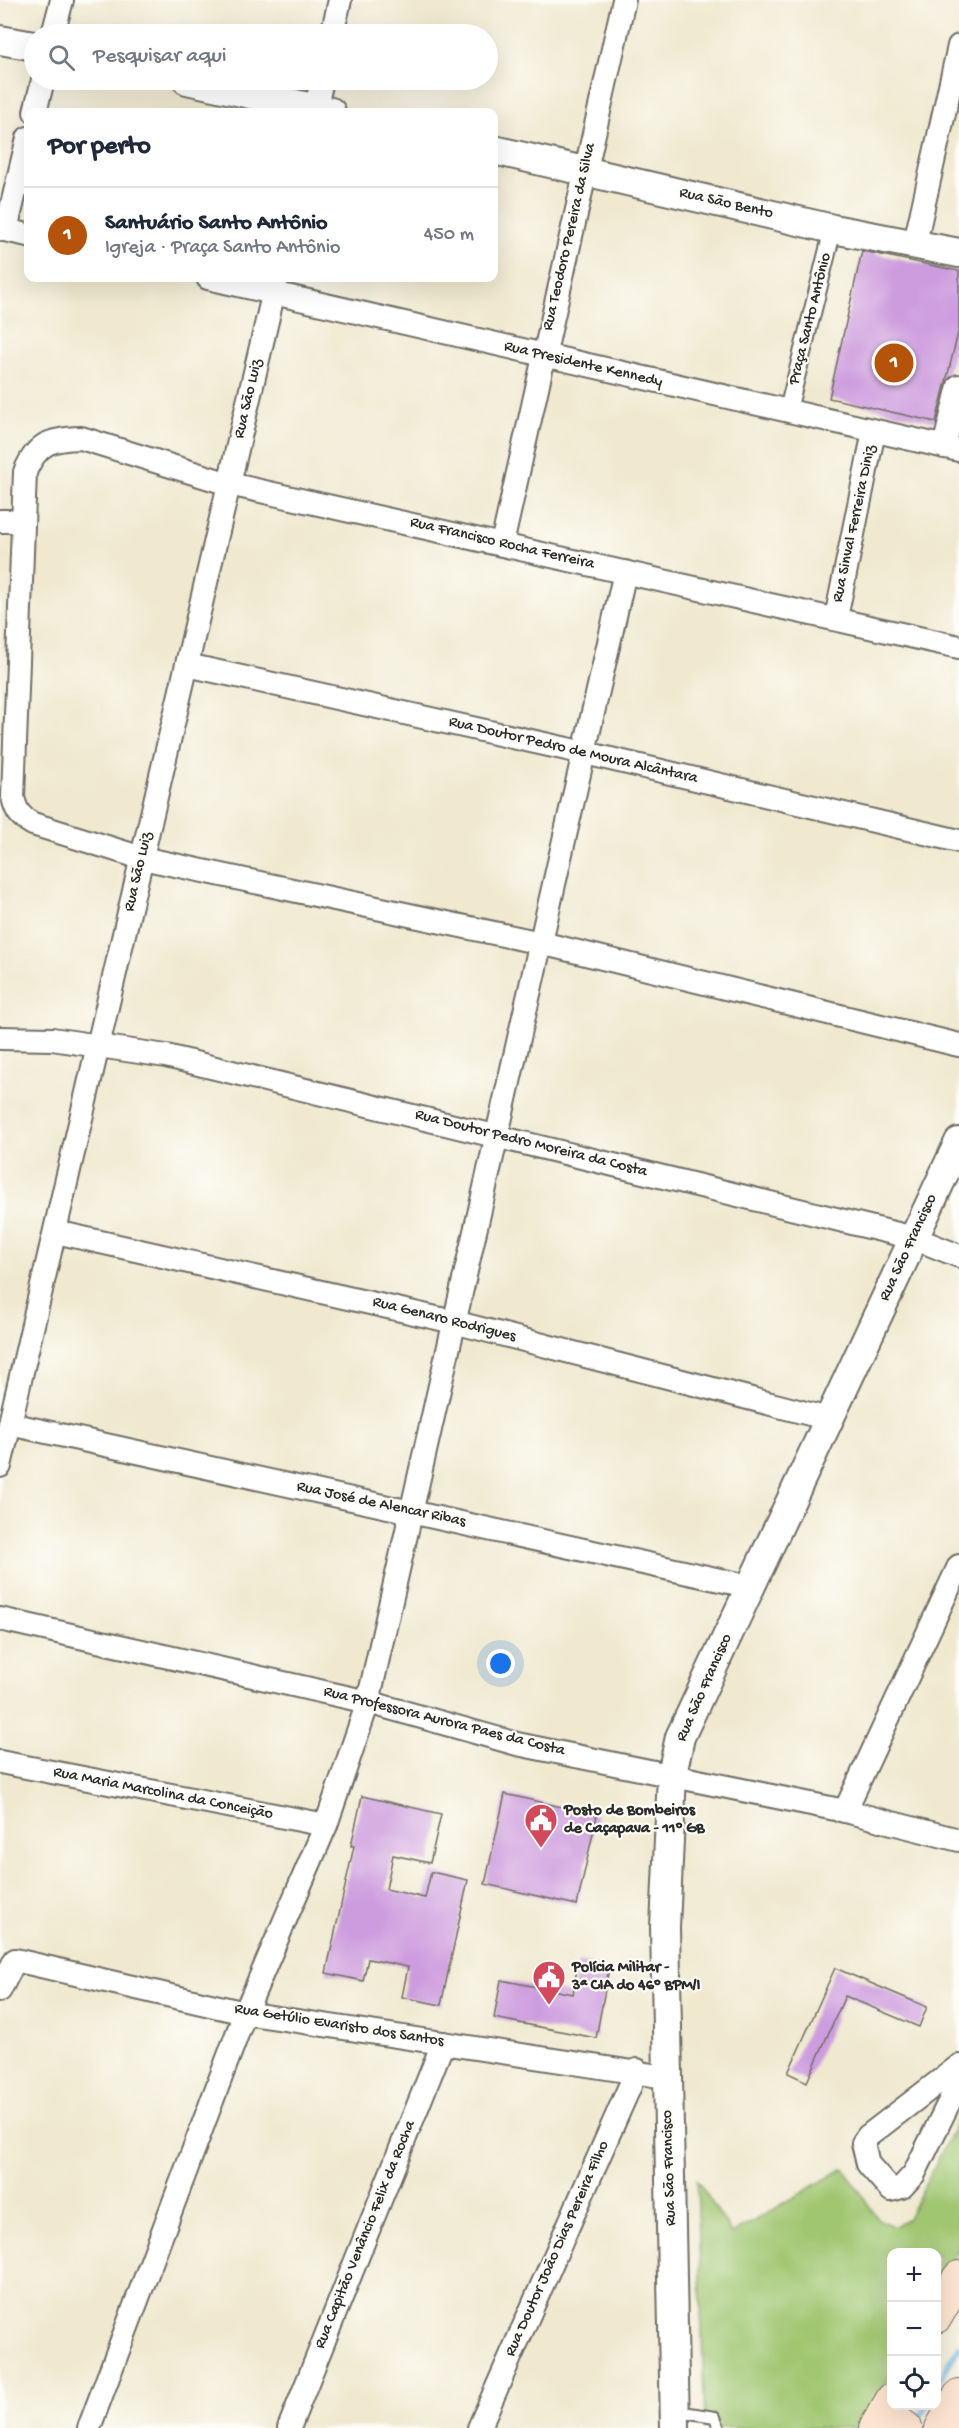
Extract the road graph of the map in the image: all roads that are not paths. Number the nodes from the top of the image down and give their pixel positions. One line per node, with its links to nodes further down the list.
1 (62, 0): 4 (street)
2 (340, 0): 5 (street)
3 (624, 0): 17 (street, Rua Teodoro Pereira da Silva)
4 (56, 24)
5 (334, 24)
6 (0, 40): 7 (street)
7 (24, 44)
8 (959, 46): 21 (street)
9 (40, 90): 12 (street)
10 (231, 90): 13 (street)
11 (321, 90): 14 (street)
12 (36, 108)
13 (307, 108)
14 (320, 108)
15 (498, 151): 17 (street, Rua São Bento)
16 (24, 153): 18 (street)
17 (585, 171): 19 (street, Rua São Bento); 25 (street, Rua Teodoro Pereira da Silva)
18 (3, 229): 20 (street)
19 (833, 229): 21 (street, Rua São Bento); 27 (street, Praça Santo Antônio)
20 (24, 234)
21 (915, 243): 22 (street, Rua São Bento)
22 (959, 253)
23 (246, 282): 24 (street, Rua Presidente Kennedy)
24 (275, 285): 25 (street, Rua Presidente Kennedy); 30 (street, Rua São Luiz)
25 (544, 356): 27 (street, Rua Presidente Kennedy); 33 (street, Rua Teodoro Pereira da Silva)
26 (959, 386): 29 (street)
27 (788, 410): 28 (street, Rua Presidente Kennedy)
28 (874, 431): 29 (street, Rua Presidente Kennedy); 35 (street, Rua Sinval Ferreira Diniz)
29 (952, 448)
30 (229, 484): 32 (street, Rua Francisco Rocha Ferreira); 33 (street, Rua Francisco Rocha Ferreira); 37 (street, Rua São Luiz)
31 (0, 521): 32 (street)
32 (23, 521): 40 (street)
33 (502, 544): 34 (street, Rua Francisco Rocha Ferreira)
34 (625, 572): 35 (street, Rua Francisco Rocha Ferreira); 38 (street)
35 (836, 618): 36 (street, Rua Francisco Rocha Ferreira)
36 (959, 647)
37 (187, 665): 38 (street, Rua Doutor Pedro de Moura Alcântara); 40 (street, Rua São Luiz)
38 (585, 753): 39 (street, Rua Doutor Pedro de Moura Alcântara); 41 (street)
39 (959, 841)
40 (142, 858): 41 (street); 43 (street, Rua São Luiz)
41 (541, 943): 44 (street); 45 (street)
42 (0, 1038): 43 (street, Rua Doutor Pedro Moreira da Costa)
43 (100, 1046): 45 (street, Rua Doutor Pedro Moreira da Costa); 47 (street, Rua São Luiz)
44 (959, 1046)
45 (496, 1135): 48 (street, Rua Doutor Pedro Moreira da Costa); 50 (street)
46 (959, 1142): 48 (street, Rua São Francisco)
47 (56, 1232): 50 (street, Rua Genaro Rodrigues); 52 (street, Rua São Luiz)
48 (914, 1238): 49 (street, Rua Doutor Pedro Moreira da Costa); 51 (street, Rua São Francisco)
49 (959, 1256)
50 (454, 1322): 51 (street, Rua Genaro Rodrigues); 54 (street)
51 (829, 1419): 56 (street, Rua São Francisco)
52 (10, 1424): 53 (street, Rua São Luiz); 54 (street, Rua José de Alencar Ribas)
53 (0, 1466)
54 (412, 1511): 56 (street, Rua José de Alencar Ribas); 58 (street)
55 (959, 1566): 61 (street)
56 (752, 1587): 60 (street, Rua São Francisco)
57 (0, 1619): 58 (street, Rua Professora Aurora Paes da Costa)
58 (368, 1702): 60 (street, Rua Professora Aurora Paes da Costa); 62 (street)
59 (0, 1762): 62 (street, Rua Maria Marcolina da Conceição)
60 (672, 1774): 61 (street, Rua Professora Aurora Paes da Costa); 69 (street, Rua São Francisco)
61 (845, 1811): 63 (street, Rua Professora Aurora Paes da Costa)
62 (326, 1825): 65 (street)
63 (959, 1840)
64 (0, 1990): 65 (street, Rua Getúlio Evaristo dos Santos)
65 (245, 2013): 66 (street, Rua Getúlio Evaristo dos Santos); 75 (street)
66 (442, 2043): 68 (street, Rua Getúlio Evaristo dos Santos); 76 (street, Rua Capitão Venâncio Felix da Rocha)
67 (959, 2066): 70 (street)
68 (637, 2070): 69 (street, Rua Getúlio Evaristo dos Santos); 77 (street, Rua Doutor João Dias Pereira Filho)
69 (666, 2076): 74 (street, Rua São Francisco)
70 (959, 2082)
71 (959, 2277): 72 (main road)
72 (941, 2308)
73 (959, 2396): 79 (main road)
74 (674, 2420): 78 (lane)
75 (89, 2428)
76 (289, 2428)
77 (479, 2428)
78 (719, 2428)
79 (941, 2428)

